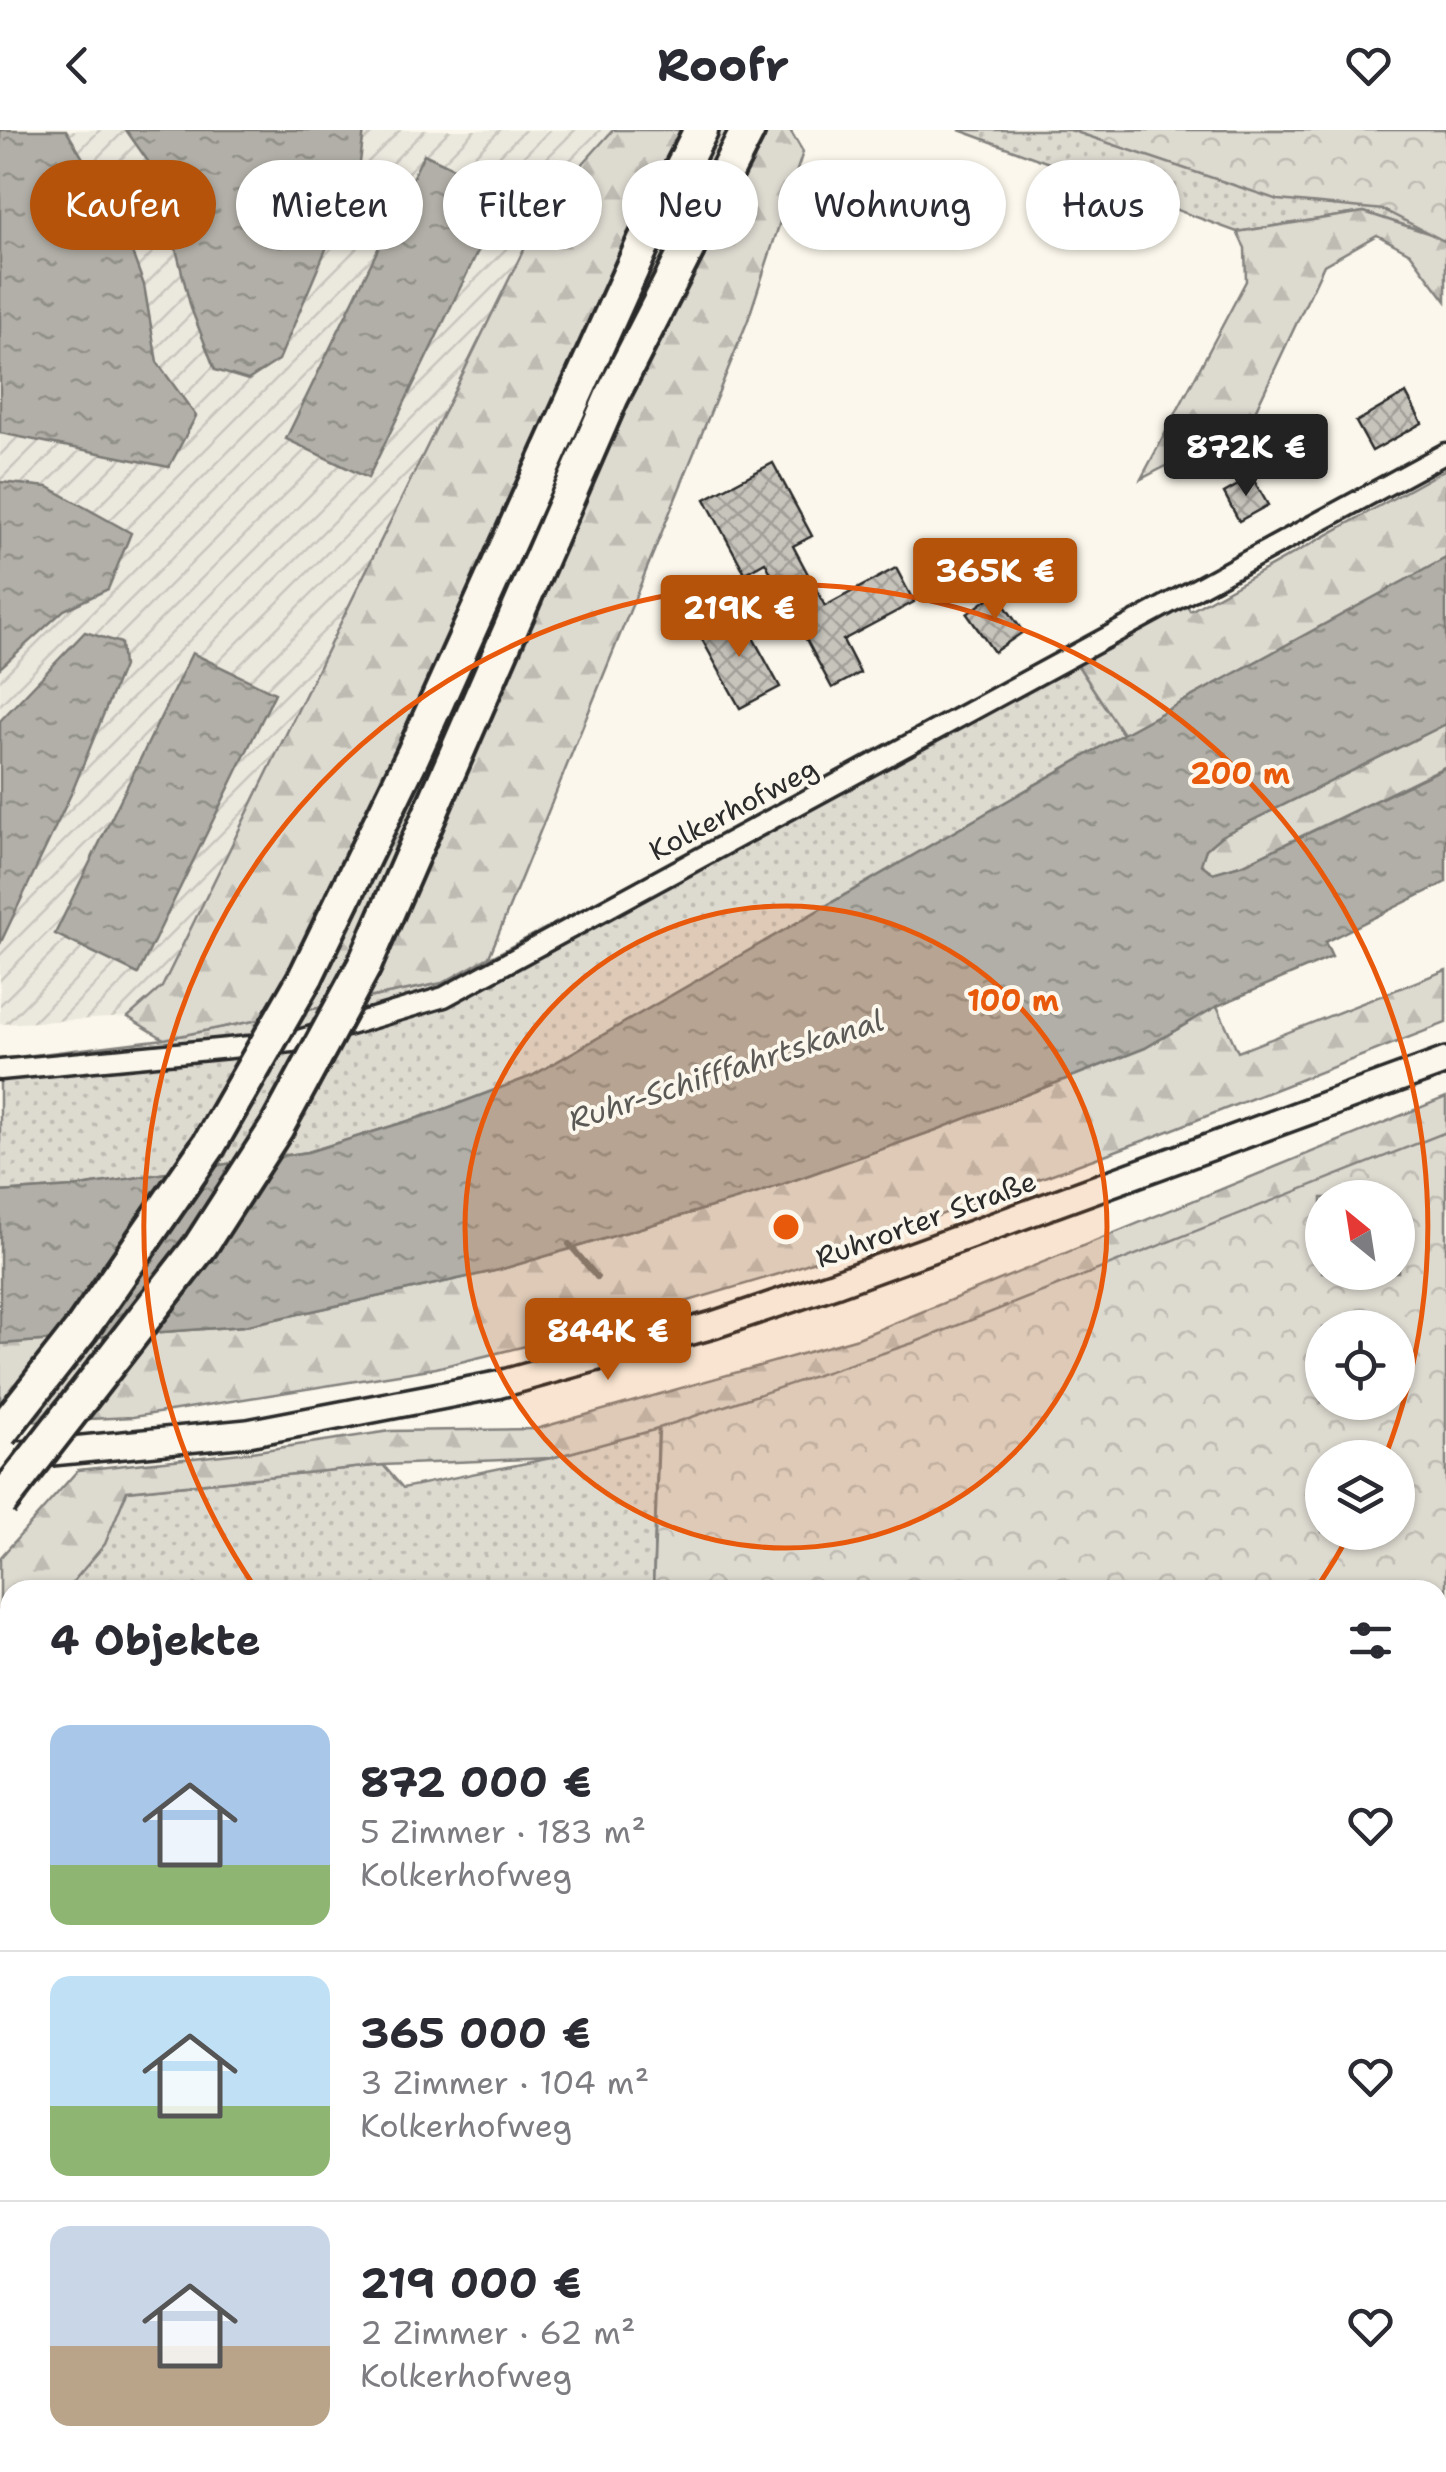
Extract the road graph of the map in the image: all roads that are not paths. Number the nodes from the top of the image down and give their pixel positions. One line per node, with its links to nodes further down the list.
1 (700, 130): 6 (highway, bridge)
2 (748, 130): 8 (highway, bridge)
3 (1446, 453): 5 (street, Kolkerhofweg)
4 (1446, 1061): 7 (main road, Ruhrorter Straße)
5 (0, 1070)
6 (0, 1432)
7 (0, 1457)
8 (0, 1503)

